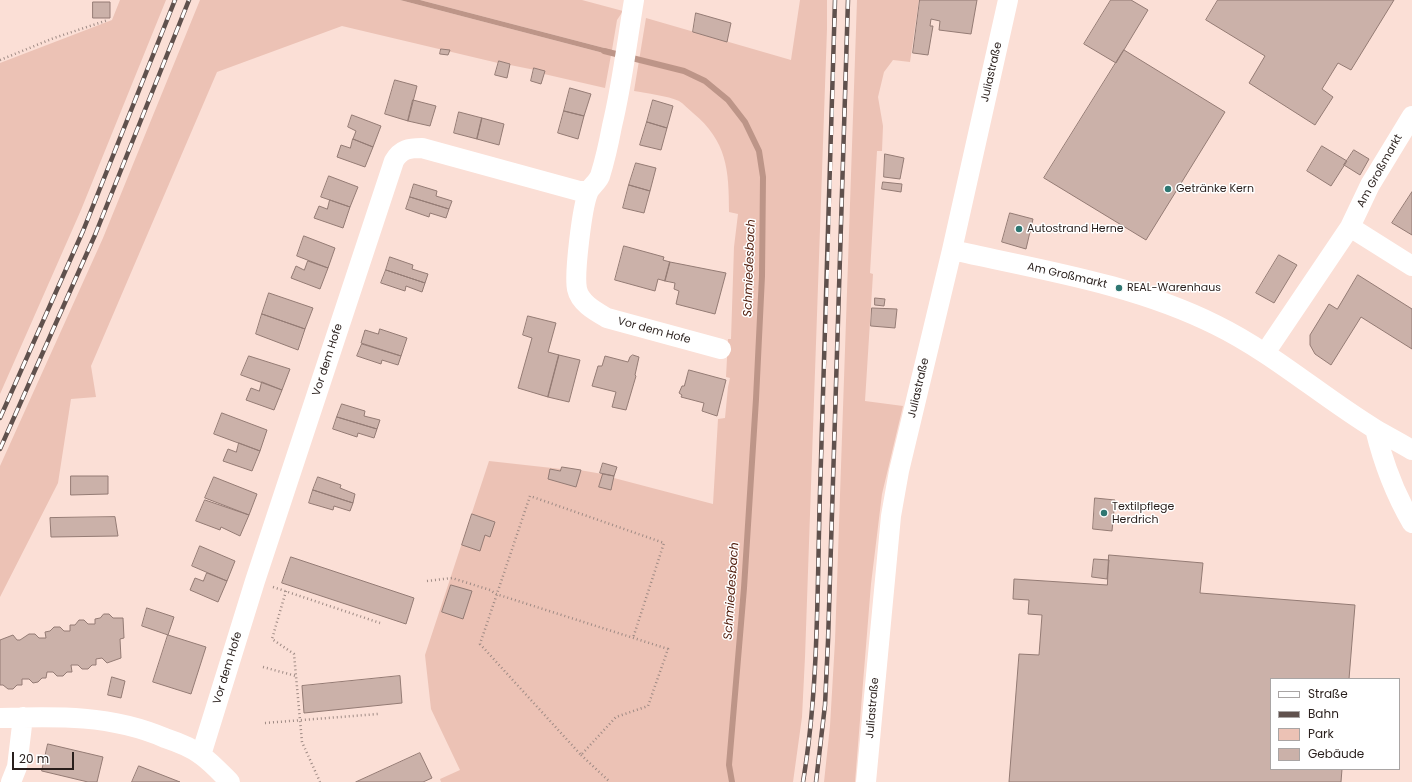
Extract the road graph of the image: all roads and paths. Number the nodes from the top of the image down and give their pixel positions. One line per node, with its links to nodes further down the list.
1 (634, 0): 6 (street, Vor dem Hofe)
2 (1008, 0): 8 (street, Juliastraße)
3 (108, 20): 4 (path)
4 (0, 60)
5 (1412, 116): 7 (street, Am Großmarkt)
6 (588, 191): 10 (street, Vor dem Hofe); 15 (street, Vor dem Hofe)
7 (1350, 227): 9 (street); 11 (street, Am Großmarkt)
8 (952, 250): 11 (street, Am Großmarkt); 34 (street, Juliastraße)
9 (1412, 266)
10 (722, 349)
11 (1265, 353): 12 (street, Am Großmarkt)
12 (1375, 429): 13 (street, Am Großmarkt); 14 (street)
13 (1412, 450)
14 (1412, 523)
15 (255, 581): 17 (path); 28 (street, Vor dem Hofe)
16 (427, 581): 18 (path)
17 (286, 591): 19 (path); 22 (path)
18 (496, 594): 20 (path); 20 (path); 29 (path)
19 (380, 623)
20 (633, 638): 29 (path)
21 (263, 667): 22 (path)
22 (296, 676): 26 (path)
23 (378, 714): 26 (path)
24 (23, 717): 25 (street); 28 (street); 30 (street)
25 (0, 718)
26 (300, 721): 27 (path); 32 (path)
27 (265, 723)
28 (200, 755): 31 (street)
29 (581, 755): 33 (path)
30 (11, 782)
31 (230, 782)
32 (320, 782)
33 (610, 782)
34 (866, 782)

